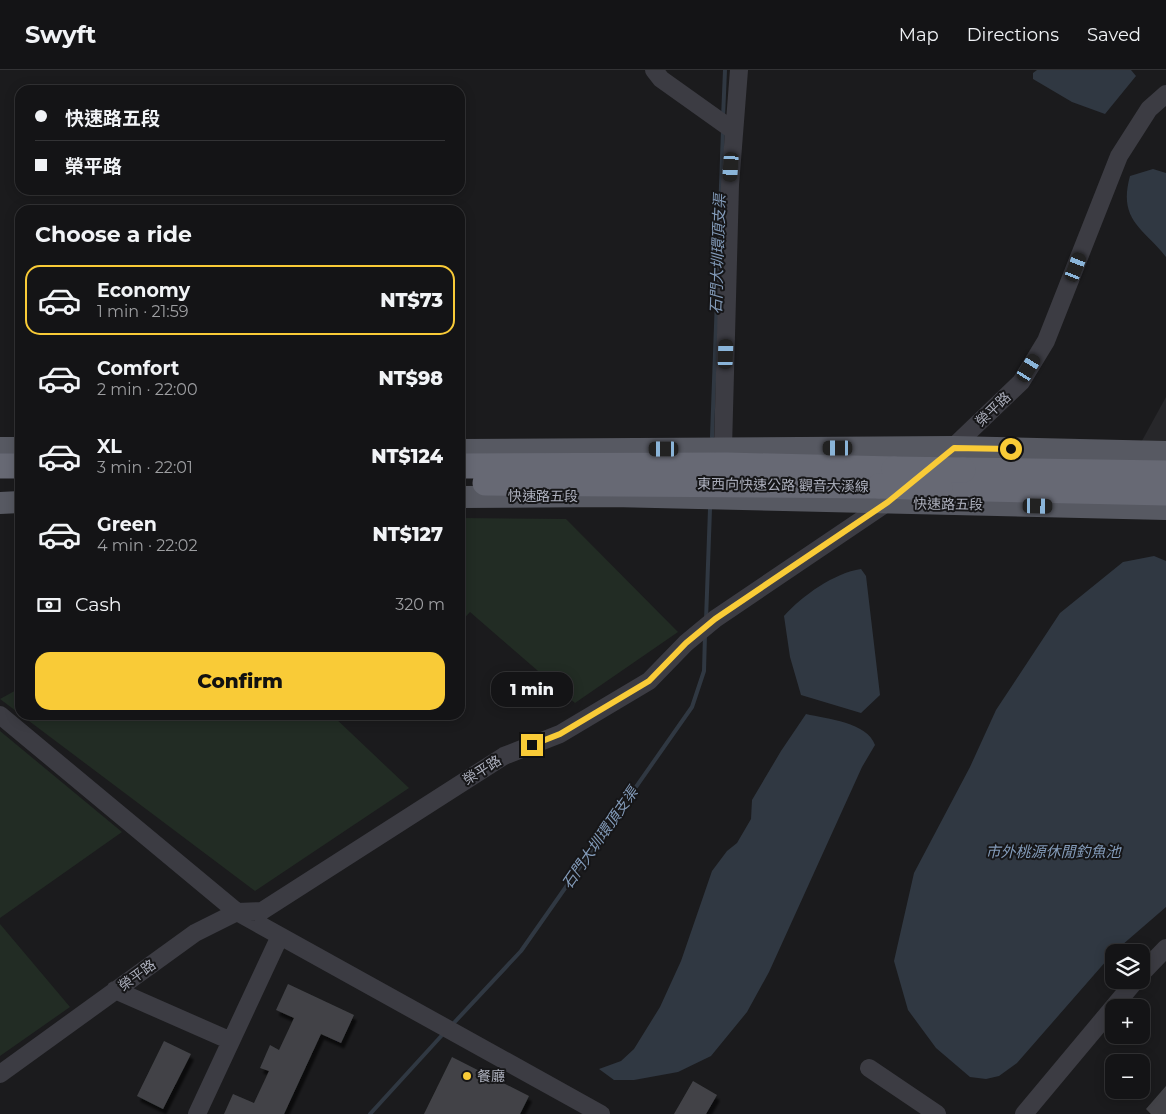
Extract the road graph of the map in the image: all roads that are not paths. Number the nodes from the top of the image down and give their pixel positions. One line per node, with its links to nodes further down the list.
1 (654, 70): 4 (street)
2 (739, 70): 4 (street)
3 (1166, 94): 7 (street, 榮平路)
4 (727, 126): 13 (street)
5 (0, 448): 6 (main road)
6 (15, 448)
7 (954, 448): 9 (main road); 13 (main road); 18 (street, 榮平路)
8 (465, 450): 13 (main road)
9 (1166, 452)
10 (0, 466): 11 (highway)
11 (15, 466)
12 (465, 466): 13 (highway, 東西向快速公路 觀音大溪線)
13 (713, 469): 17 (highway, 東西向快速公路 觀音大溪線); 18 (highway, 東西向快速公路 觀音大溪線)
14 (1166, 473): 18 (highway, 東西向快速公路 觀音大溪線, bridge)
15 (0, 483): 16 (highway)
16 (15, 483)
17 (465, 483)
18 (887, 486): 19 (main road, 快速路五段); 22 (highway, 東西向快速公路 觀音大溪線, bridge); 24 (street, 榮平路)
19 (465, 497)
20 (15, 502): 21 (main road)
21 (0, 503)
22 (1162, 508)
23 (0, 715): 24 (street)
24 (238, 912): 25 (street); 29 (street, 榮平路)
25 (280, 936): 30 (street); 34 (street)
26 (1166, 948): 27 (street)
27 (1150, 965)
28 (1128, 989): 36 (street)
29 (115, 990): 30 (street); 32 (street, 榮平路)
30 (231, 1041): 33 (street)
31 (869, 1068): 35 (street)
32 (0, 1074)
33 (197, 1114)
34 (601, 1114)
35 (937, 1114)
36 (1024, 1114)

